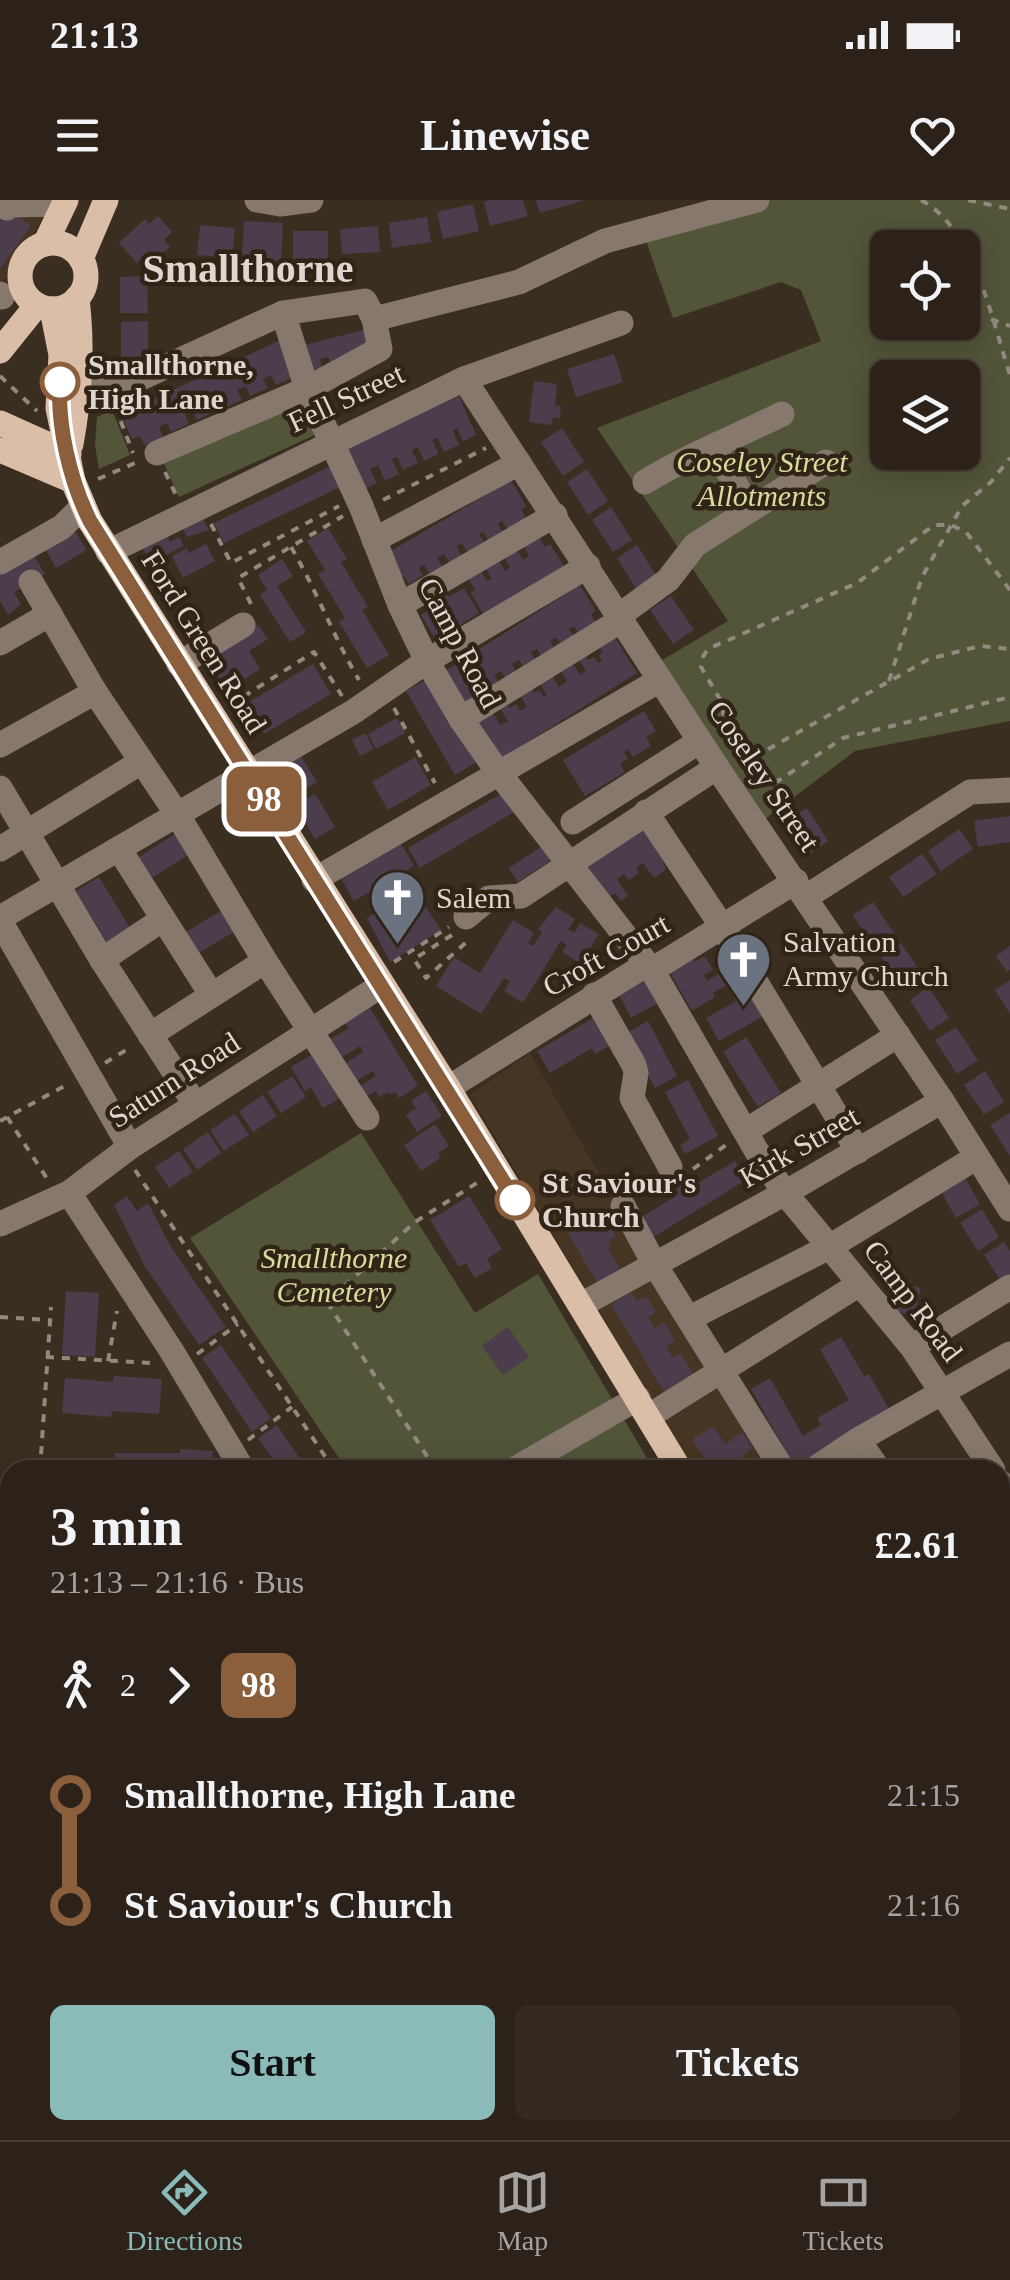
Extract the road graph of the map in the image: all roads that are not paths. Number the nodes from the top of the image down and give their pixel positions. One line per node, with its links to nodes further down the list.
1 (106, 200): 8 (main road)
2 (257, 200): 3 (street)
3 (311, 200)
4 (757, 200): 12 (street)
5 (65, 202): 6 (street); 7 (main road)
6 (9, 205)
7 (45, 244): 8 (main road); 9 (main road)
8 (81, 259): 10 (main road)
9 (6, 293): 11 (main road)
10 (77, 298): 11 (main road); 18 (main road)
11 (45, 307): 15 (main road); 24 (main road)
12 (369, 310): 13 (street); 17 (street)
13 (283, 313): 17 (street, Camp Road); 18 (street)
14 (621, 323): 16 (street, Fell Street)
15 (0, 351)
16 (464, 379): 21 (street, Fell Street); 27 (street, Coseley Street)
17 (307, 389): 21 (street, Camp Road); 25 (street)
18 (80, 393): 24 (main road)
19 (782, 414): 22 (street)
20 (0, 422): 24 (main road)
21 (330, 442): 32 (street, Camp Road); 33 (street, Fell Street)
22 (714, 448): 28 (street); 30 (street)
23 (0, 450): 29 (main road)
24 (69, 454): 29 (main road, Ford Green Road)
25 (147, 458)
26 (826, 462): 30 (street)
27 (519, 463): 31 (street, Coseley Street); 32 (street)
28 (645, 482)
29 (77, 492): 33 (main road, Ford Green Road); 34 (street)
30 (750, 510): 38 (street)
31 (555, 515): 35 (street, Coseley Street); 36 (street)
32 (374, 540): 36 (street, Camp Road)
33 (108, 552): 42 (main road, Ford Green Road)
34 (16, 564): 37 (street)
35 (588, 566): 38 (street, Coseley Street); 41 (street)
36 (400, 604): 41 (street, Camp Road)
37 (50, 614): 40 (street); 44 (street)
38 (622, 617): 43 (street, Coseley Street); 45 (street)
39 (238, 624): 42 (street)
40 (0, 643)
41 (427, 661): 45 (street, Camp Road); 51 (street)
42 (180, 664): 51 (main road, Ford Green Road)
43 (660, 680): 46 (street, Coseley Street); 50 (street)
44 (95, 692): 47 (street); 48 (street)
45 (461, 719): 50 (street, Camp Road)
46 (700, 741): 49 (street, Coseley Street); 56 (street)
47 (0, 744)
48 (141, 762): 55 (street); 57 (street)
49 (720, 771): 54 (street); 63 (street, Coseley Street)
50 (498, 772): 60 (street, Camp Road); 61 (street)
51 (248, 774): 55 (street); 61 (main road, Ford Green Road)
52 (0, 788): 57 (street)
53 (1010, 790): 63 (street, Croft Court)
54 (646, 812): 60 (street); 67 (street)
55 (176, 814): 59 (street); 69 (street)
56 (573, 822)
57 (26, 834): 58 (street); 62 (street)
58 (0, 849)
59 (119, 849): 62 (street); 65 (street)
60 (568, 864): 64 (street); 70 (street, Camp Road)
61 (314, 880): 71 (main road, Ford Green Road)
62 (57, 887): 66 (street); 68 (street)
63 (801, 889): 67 (street, Croft Court); 76 (street, Coseley Street)
64 (466, 917)
65 (163, 919): 68 (street); 72 (street)
66 (0, 920): 83 (street)
67 (723, 928): 70 (street, Croft Court); 77 (street)
68 (102, 960): 75 (street)
69 (265, 962): 72 (street); 74 (street)
70 (650, 967): 73 (street, Croft Court); 82 (street, Camp Road)
71 (379, 979): 74 (street, Saturn Road); 78 (main road, Ford Green Road)
72 (211, 994): 75 (street)
73 (594, 996): 78 (street, Croft Court); 86 (street)
74 (310, 1029): 80 (street, Saturn Road); 81 (street)
75 (150, 1034): 80 (street)
76 (898, 1034): 77 (street); 79 (street, Coseley Street)
77 (817, 1087): 82 (street); 84 (street)
78 (448, 1088): 96 (main road, Ford Green Road)
79 (942, 1101): 84 (street, Kirk Street); 85 (street, Coseley Street)
80 (195, 1104): 83 (street, Saturn Road)
81 (367, 1118)
82 (746, 1131): 87 (street, Camp Road)
83 (127, 1149): 88 (street, Saturn Road)
84 (858, 1151): 87 (street, Kirk Street)
85 (977, 1157): 90 (street, Coseley Street); 92 (street)
86 (682, 1168)
87 (785, 1193): 92 (street, Camp Road); 93 (street, Kirk Street)
88 (64, 1195): 91 (street, Saturn Road); 104 (street)
89 (623, 1206): 93 (street)
90 (1010, 1209)
91 (0, 1224)
92 (831, 1246): 94 (street, Camp Road); 97 (street)
93 (655, 1265): 96 (street, Kirk Street); 97 (street)
94 (858, 1286): 98 (street, Camp Road); 100 (street)
95 (1010, 1287): 98 (street)
96 (581, 1305): 102 (main road, Ford Green Road)
97 (690, 1318): 100 (street)
98 (912, 1347): 101 (street, Camp Road)
99 (1010, 1354): 101 (street)
100 (723, 1370): 102 (street); 107 (street)
101 (940, 1394): 103 (street); 110 (street, Camp Road)
102 (644, 1407): 105 (street); 106 (main road, Ford Green Road)
103 (858, 1440): 108 (street); 109 (street)
104 (237, 1460)
105 (534, 1460)
106 (674, 1460)
107 (777, 1460)
108 (832, 1460)
109 (872, 1460)
110 (985, 1460)

